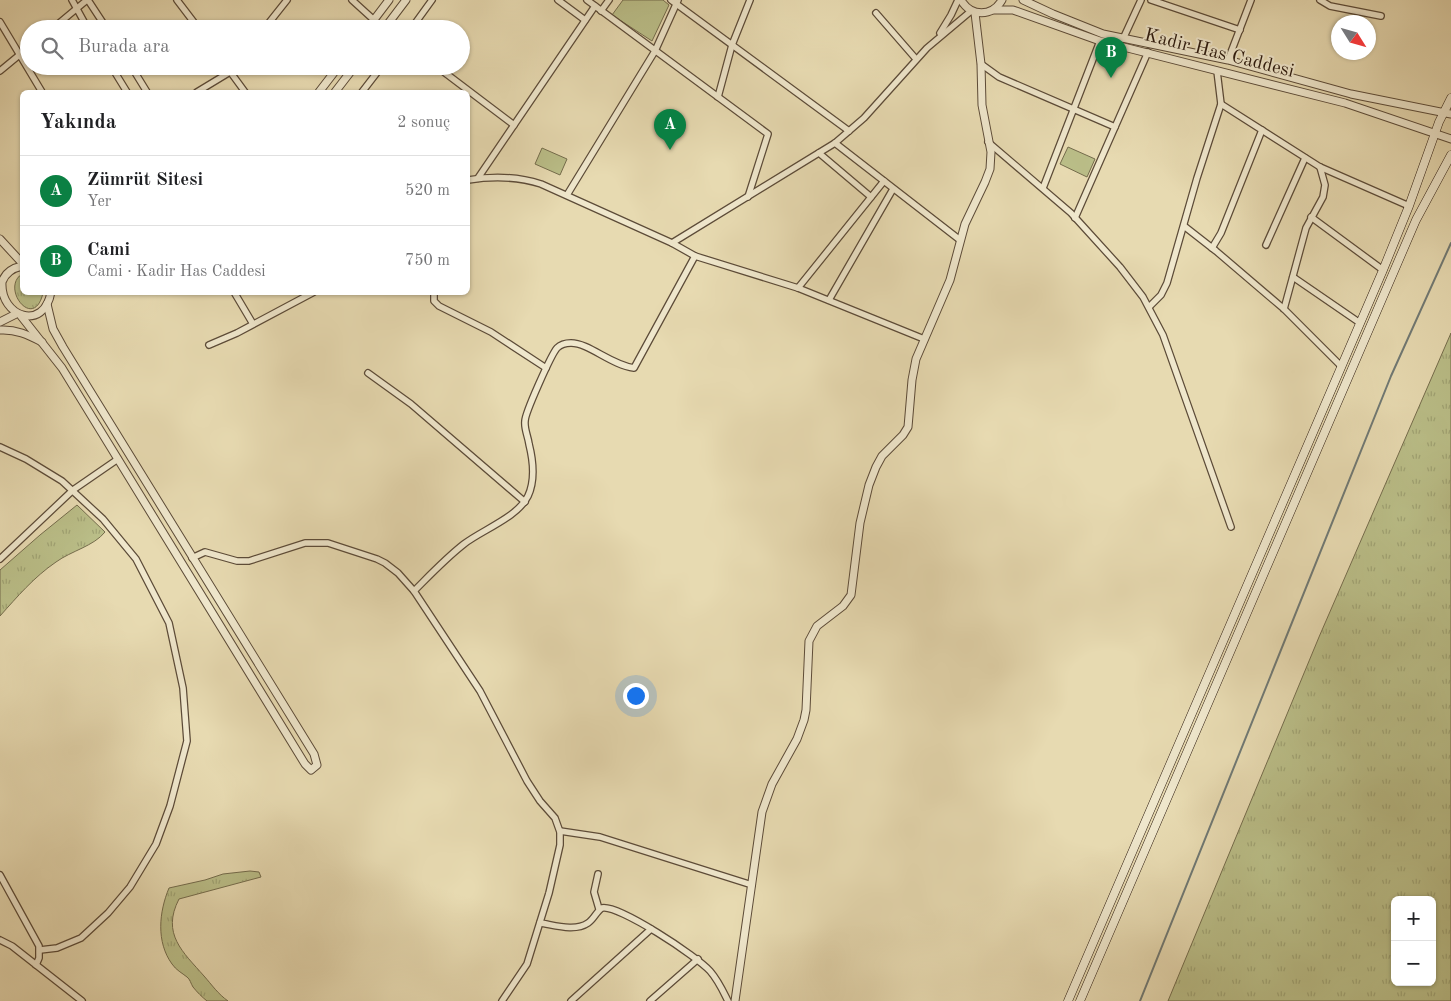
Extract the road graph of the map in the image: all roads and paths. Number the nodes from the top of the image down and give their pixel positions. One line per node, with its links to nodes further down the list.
1 (72, 0): 23 (street)
2 (88, 0): 23 (street); 31 (street)
3 (287, 0): 33 (street)
4 (352, 0): 34 (street)
5 (389, 0): 34 (street)
6 (406, 0): 35 (street)
7 (432, 0): 36 (street)
8 (558, 0): 37 (street)
9 (587, 0): 22 (street)
10 (609, 0): 25 (street)
11 (750, 0): 43 (street)
12 (959, 0): 26 (street); 40 (street)
13 (1002, 0): 24 (street)
14 (1023, 0): 41 (street, Kadir Has Caddesi)
15 (1141, 0): 41 (street)
16 (1151, 0): 39 (street)
17 (1251, 0): 39 (street)
18 (1320, 0): 21 (street)
19 (180, 1): 32 (street)
20 (676, 1): 43 (street); 44 (street)
21 (1330, 3): 28 (street)
22 (595, 6): 25 (street); 37 (street)
23 (77, 8): 29 (street); 30 (street)
24 (994, 10): 26 (street, Kadir Has Caddesi); 42 (street, Kadir Has Caddesi)
25 (601, 11): 44 (street)
26 (973, 12): 40 (street); 49 (street)
27 (876, 13): 47 (street)
28 (1381, 16)
29 (63, 20)
30 (83, 20)
31 (101, 20)
32 (193, 20)
33 (271, 20)
34 (374, 20)
35 (391, 20)
36 (417, 20)
37 (585, 20): 76 (street)
38 (0, 22): 46 (street)
39 (1240, 30): 48 (street)
40 (938, 37): 47 (street)
41 (1123, 39): 48 (street, Kadir Has Caddesi)
42 (1100, 41): 45 (street, Kadir Has Caddesi); 74 (street)
43 (732, 45): 71 (street); 79 (street)
44 (655, 51): 71 (street); 93 (street)
45 (1148, 52): 51 (street, Kadir Has Caddesi); 77 (street)
46 (19, 55): 50 (street)
47 (916, 58): 79 (street)
48 (1228, 60): 75 (street, Kadir Has Caddesi)
49 (981, 64): 74 (street); 82 (street)
50 (0, 71)
51 (1217, 71): 73 (street); 80 (street, Kadir Has Caddesi)
52 (31, 75): 61 (street)
53 (117, 75): 62 (street)
54 (136, 75): 63 (street)
55 (220, 75): 64 (street)
56 (232, 75): 65 (street)
57 (332, 75): 66 (street)
58 (348, 75): 67 (street)
59 (375, 75): 68 (street)
60 (448, 75): 69 (street)
61 (41, 90)
62 (126, 90)
63 (146, 90)
64 (199, 90)
65 (244, 90)
66 (321, 90)
67 (337, 90)
68 (364, 90)
69 (468, 90)
70 (470, 92): 76 (street)
71 (718, 97): 94 (street)
72 (1451, 98): 75 (main road)
73 (1221, 104): 78 (street); 99 (street)
74 (1075, 109): 77 (street); 91 (street)
75 (1448, 113): 80 (main road)
76 (514, 125): 88 (street)
77 (1115, 127): 98 (street)
78 (1262, 130): 86 (street); 104 (street)
79 (849, 131): 83 (street)
80 (1435, 134): 81 (street, Kadir Has Caddesi); 96 (main road)
81 (1451, 139)
82 (988, 142): 91 (street); 101 (street)
83 (835, 143): 84 (street); 90 (street)
84 (819, 153): 94 (street); 95 (street)
85 (1451, 155): 156 (main road)
86 (1305, 158): 87 (street); 103 (street)
87 (1320, 167): 96 (street); 97 (street)
88 (478, 178): 89 (street); 93 (street)
89 (470, 180)
90 (884, 181): 92 (street); 95 (street)
91 (1043, 188): 98 (street)
92 (894, 189): 101 (street); 116 (street)
93 (567, 195): 102 (street)
94 (748, 197): 102 (street)
95 (871, 198): 111 (street)
96 (1409, 206): 108 (main road)
97 (1311, 217): 108 (street); 109 (street)
98 (1075, 218): 117 (street)
99 (1184, 226): 104 (street); 117 (street)
100 (0, 239): 106 (street)
101 (960, 240): 124 (street)
102 (672, 243): 105 (street)
103 (1266, 245)
104 (1212, 248): 118 (street)
105 (695, 256): 111 (street); 128 (street)
106 (20, 262)
107 (20, 265): 110 (street)
108 (1383, 270): 121 (main road)
109 (1293, 277): 118 (street); 121 (street)
110 (0, 286): 119 (street)
111 (798, 288): 116 (street)
112 (236, 295): 122 (street)
113 (308, 295): 122 (street)
114 (434, 295): 128 (street)
115 (51, 297): 119 (street); 135 (street)
116 (829, 300): 124 (street)
117 (1149, 307): 134 (street)
118 (1284, 309): 127 (street)
119 (19, 315): 120 (street); 125 (street)
120 (0, 322)
121 (1360, 323): 127 (main road)
122 (253, 324): 126 (street)
123 (0, 330): 125 (street)
124 (924, 339): 141 (street)
125 (43, 342): 131 (street)
126 (209, 345)
127 (1341, 366): 155 (main road)
128 (546, 368): 133 (street)
129 (368, 374): 133 (street)
130 (0, 447): 132 (street)
131 (118, 459): 132 (street); 135 (street)
132 (73, 490): 136 (street); 146 (street)
133 (525, 502): 137 (street)
134 (1231, 527)
135 (192, 558): 137 (street)
136 (0, 559)
137 (414, 590): 138 (street)
138 (560, 831): 141 (street); 143 (street)
139 (598, 874): 142 (street)
140 (0, 875): 146 (street)
141 (752, 885): 154 (street)
142 (599, 909): 143 (street); 144 (street)
143 (540, 923): 150 (street)
144 (651, 929): 147 (street); 151 (street)
145 (0, 940): 148 (street)
146 (40, 950): 148 (street)
147 (698, 959): 152 (street); 153 (street)
148 (36, 965): 149 (street)
149 (82, 1001)
150 (502, 1001)
151 (571, 1001)
152 (650, 1001)
153 (728, 1001)
154 (735, 1001)
155 (1068, 1001)
156 (1080, 1001)

